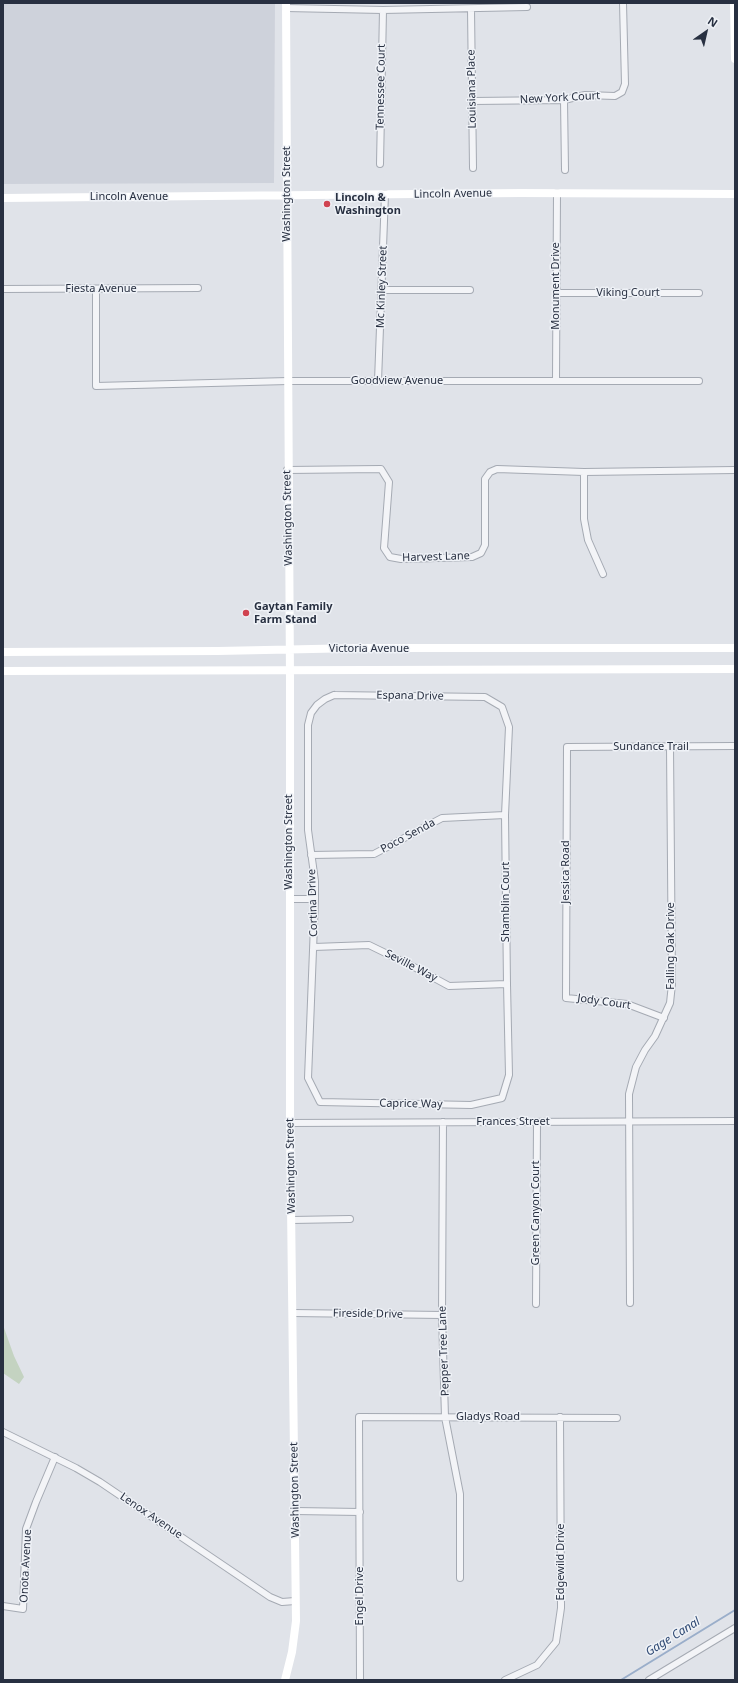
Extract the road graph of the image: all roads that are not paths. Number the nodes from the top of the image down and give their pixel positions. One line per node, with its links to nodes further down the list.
1 (624, 3): 8 (street, New York Court)
2 (734, 3): 7 (main road)
3 (286, 6): 6 (street); 16 (main road, Washington Street)
4 (527, 7): 5 (street)
5 (471, 9): 6 (street); 9 (street, Louisiana Place)
6 (383, 10): 10 (street, Tennessee Court)
7 (735, 59)
8 (564, 100): 9 (street, New York Court); 12 (street)
9 (473, 101): 11 (street, Louisiana Place)
10 (380, 164)
11 (473, 168)
12 (565, 170)
13 (557, 193): 14 (main road, Lincoln Avenue); 15 (main road, Lincoln Avenue); 24 (street, Monument Drive)
14 (735, 193): 18 (main road)
15 (385, 194): 16 (main road, Lincoln Avenue); 22 (street, Mc Kinley Street)
16 (288, 196): 17 (main road, Lincoln Avenue); 27 (main road, Washington Street)
17 (3, 198)
18 (735, 199)
19 (96, 288): 20 (street, Fiesta Avenue); 21 (street, Fiesta Avenue); 27 (street, Goodview Avenue)
20 (198, 288)
21 (3, 289)
22 (382, 290): 23 (street); 28 (street, Mc Kinley Street)
23 (470, 290)
24 (556, 293): 25 (street, Viking Court); 26 (street, Monument Drive)
25 (699, 293)
26 (556, 380): 28 (street, Goodview Avenue); 29 (street, Goodview Avenue)
27 (288, 381): 28 (street, Goodview Avenue); 30 (main road, Washington Street)
28 (378, 381)
29 (699, 381)
30 (288, 470): 32 (street, Harvest Lane); 35 (main road, Washington Street)
31 (735, 470): 32 (street, Harvest Lane)
32 (584, 472): 33 (street)
33 (603, 574)
34 (735, 648): 35 (main road, Victoria Avenue)
35 (288, 649): 36 (main road, Victoria Avenue); 38 (main road, Washington Street)
36 (3, 652)
37 (735, 669): 38 (main road, Victoria Avenue)
38 (289, 670): 39 (main road, Victoria Avenue); 47 (main road, Washington Street)
39 (3, 671)
40 (317, 705): 41 (street, Espana Drive); 46 (street, Cortina Drive)
41 (502, 707): 45 (street, Shamblin Court)
42 (735, 746): 44 (street, Sundance Trail)
43 (567, 747): 44 (street, Sundance Trail); 51 (street, Jessica Road)
44 (670, 747): 52 (street, Falling Oak Drive)
45 (505, 815): 46 (street, Poco Senda); 50 (street, Shamblin Court)
46 (311, 855): 48 (street, Cortina Drive)
47 (290, 899): 48 (street); 59 (main road, Washington Street)
48 (315, 900): 49 (street, Cortina Drive)
49 (314, 947): 50 (street, Seville Way); 54 (street, Cortina Drive)
50 (507, 984): 53 (street, Shamblin Court)
51 (566, 998): 52 (street, Jody Court)
52 (664, 1018): 55 (street, Falling Oak Drive)
53 (502, 1098): 54 (street, Caprice Way)
54 (320, 1102)
55 (628, 1121): 56 (street, Frances Street); 58 (street, Frances Street); 62 (street, Falling Oak Drive)
56 (735, 1121)
57 (443, 1122): 58 (street, Frances Street); 59 (street, Frances Street); 65 (street, Pepper Tree Lane)
58 (536, 1122): 63 (street, Green Canyon Court)
59 (290, 1123): 61 (main road, Washington Street)
60 (350, 1219): 61 (street)
61 (292, 1220): 64 (main road, Washington Street)
62 (630, 1303)
63 (536, 1304)
64 (293, 1313): 65 (street, Fireside Drive); 72 (main road, Washington Street)
65 (442, 1315): 66 (street, Pepper Tree Lane)
66 (446, 1416): 67 (street, Gladys Road); 68 (street, Gladys Road); 74 (street, Pepper Tree Lane)
67 (359, 1417): 73 (street, Engel Drive)
68 (560, 1417): 69 (street, Gladys Road); 80 (street, Edgewild Drive)
69 (617, 1418)
70 (3, 1432): 71 (street, Lenox Avenue)
71 (55, 1457): 75 (street, Lenox Avenue); 76 (street, Onota Avenue)
72 (295, 1511): 73 (street); 75 (main road, Washington Street)
73 (360, 1512): 79 (street, Engel Drive)
74 (460, 1578)
75 (295, 1601): 78 (main road, Washington Street)
76 (3, 1606)
77 (735, 1628): 81 (street)
78 (285, 1680)
79 (360, 1680)
80 (505, 1680)
81 (649, 1680)

